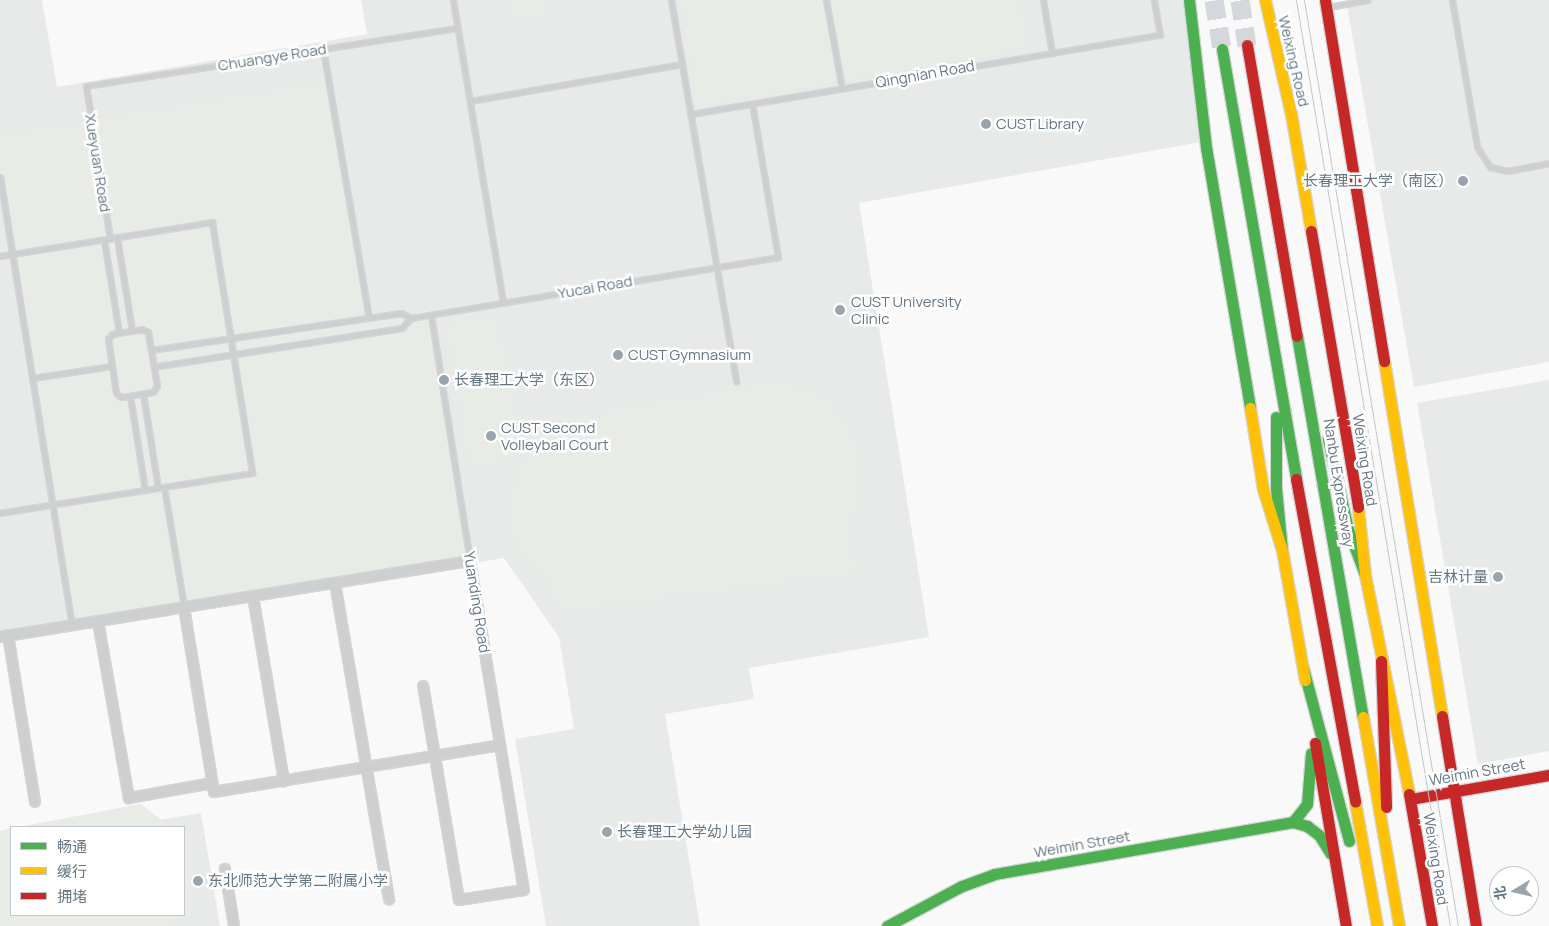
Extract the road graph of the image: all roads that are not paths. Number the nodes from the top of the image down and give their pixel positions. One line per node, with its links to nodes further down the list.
1 (453, 0): 12 (lane)
2 (672, 0): 17 (lane)
3 (826, 0): 19 (lane)
4 (1043, 0): 16 (lane)
5 (1154, 0): 16 (lane, Qingnian Road)
6 (1197, 0): 11 (main road)
7 (1367, 0): 10 (lane)
8 (1452, 0): 23 (lane)
9 (1264, 1): 53 (main road, Weixing Road)
10 (1326, 3): 70 (main road, Weixing Road)
11 (1189, 5): 51 (main road)
12 (458, 28): 14 (lane, Chuangye Road); 20 (lane)
13 (1247, 45): 32 (main road, Nanbu Expressway)
14 (323, 49): 18 (lane, Chuangye Road); 33 (lane)
15 (1222, 49): 42 (main road)
16 (1052, 53): 19 (lane, Qingnian Road)
17 (682, 64): 20 (lane); 22 (lane)
18 (86, 86): 26 (lane, Xueyuan Road)
19 (842, 88): 21 (lane, Qingnian Road)
20 (470, 101): 30 (lane)
21 (752, 104): 22 (lane, Qingnian Road); 29 (lane, Yucai Road)
22 (691, 114): 29 (lane)
23 (1549, 163)
24 (0, 177): 27 (lane)
25 (117, 238): 26 (lane); 35 (lane); 37 (lane)
26 (107, 239): 27 (lane); 36 (lane, Xueyuan Road)
27 (12, 254): 28 (lane); 43 (lane)
28 (0, 256)
29 (716, 267): 30 (lane, Yucai Road); 44 (lane)
30 (503, 303): 31 (lane, Yucai Road)
31 (431, 315): 34 (lane, Yucai Road); 52 (lane, Yuanding Road)
32 (1296, 317): 53 (main road); 74 (main road, Nanbu Expressway)
33 (369, 318): 34 (lane, Yucai Road); 37 (lane, Yucai Road)
34 (411, 318): 39 (lane, Yucai Road)
35 (132, 331): 36 (lane); 38 (lane)
36 (119, 333): 40 (lane)
37 (231, 338): 38 (lane, Yucai Road); 39 (lane)
38 (151, 350): 41 (lane)
39 (233, 354): 41 (lane, Yucai Road); 47 (lane)
40 (112, 366): 43 (lane); 46 (lane)
41 (154, 367): 45 (lane)
42 (1276, 369): 51 (main road); 77 (main road)
43 (32, 378): 49 (lane)
44 (736, 382)
45 (143, 394): 46 (lane); 47 (lane)
46 (130, 396): 48 (lane)
47 (161, 487): 48 (lane); 56 (lane)
48 (145, 490): 49 (lane)
49 (52, 504): 50 (lane); 58 (lane)
50 (0, 513)
51 (1282, 550): 61 (main road)
52 (470, 561): 54 (street); 64 (street, Yuanding Road)
53 (1366, 575): 60 (main road, Weixing Road)
54 (335, 583): 55 (street); 66 (street)
55 (252, 596): 56 (street); 68 (street)
56 (184, 607): 57 (street); 69 (street)
57 (98, 621): 58 (street); 69 (street)
58 (72, 625): 59 (street)
59 (4, 636): 72 (street)
60 (1381, 661): 71 (main road, Weixing Road); 74 (main road)
61 (1303, 668): 63 (main road); 77 (main road)
62 (423, 686): 65 (street)
63 (1313, 731): 73 (main road); 75 (main road)
64 (500, 745): 65 (street); 65 (street, Yuanding Road)
65 (435, 756): 66 (street)
66 (366, 767): 68 (street); 78 (street)
67 (1549, 775): 70 (main road, Weimin Street)
68 (284, 781): 69 (street)
69 (212, 783)
70 (1452, 792): 71 (main road, Weimin Street); 86 (main road, Weixing Road)
71 (1411, 799): 85 (main road, Weixing Road)
72 (35, 802)
73 (1293, 822): 75 (main road); 79 (main road, Weimin Street)
74 (1383, 838): 84 (main road, Nanbu Expressway)
75 (1335, 860): 82 (main road)
76 (224, 869): 80 (street)
77 (1368, 886): 83 (main road)
78 (389, 899)
79 (898, 923): 81 (main road, Weimin Street)
80 (234, 926)
81 (887, 926)
82 (1346, 926)
83 (1377, 926)
84 (1399, 926)
85 (1432, 926)
86 (1476, 926)

